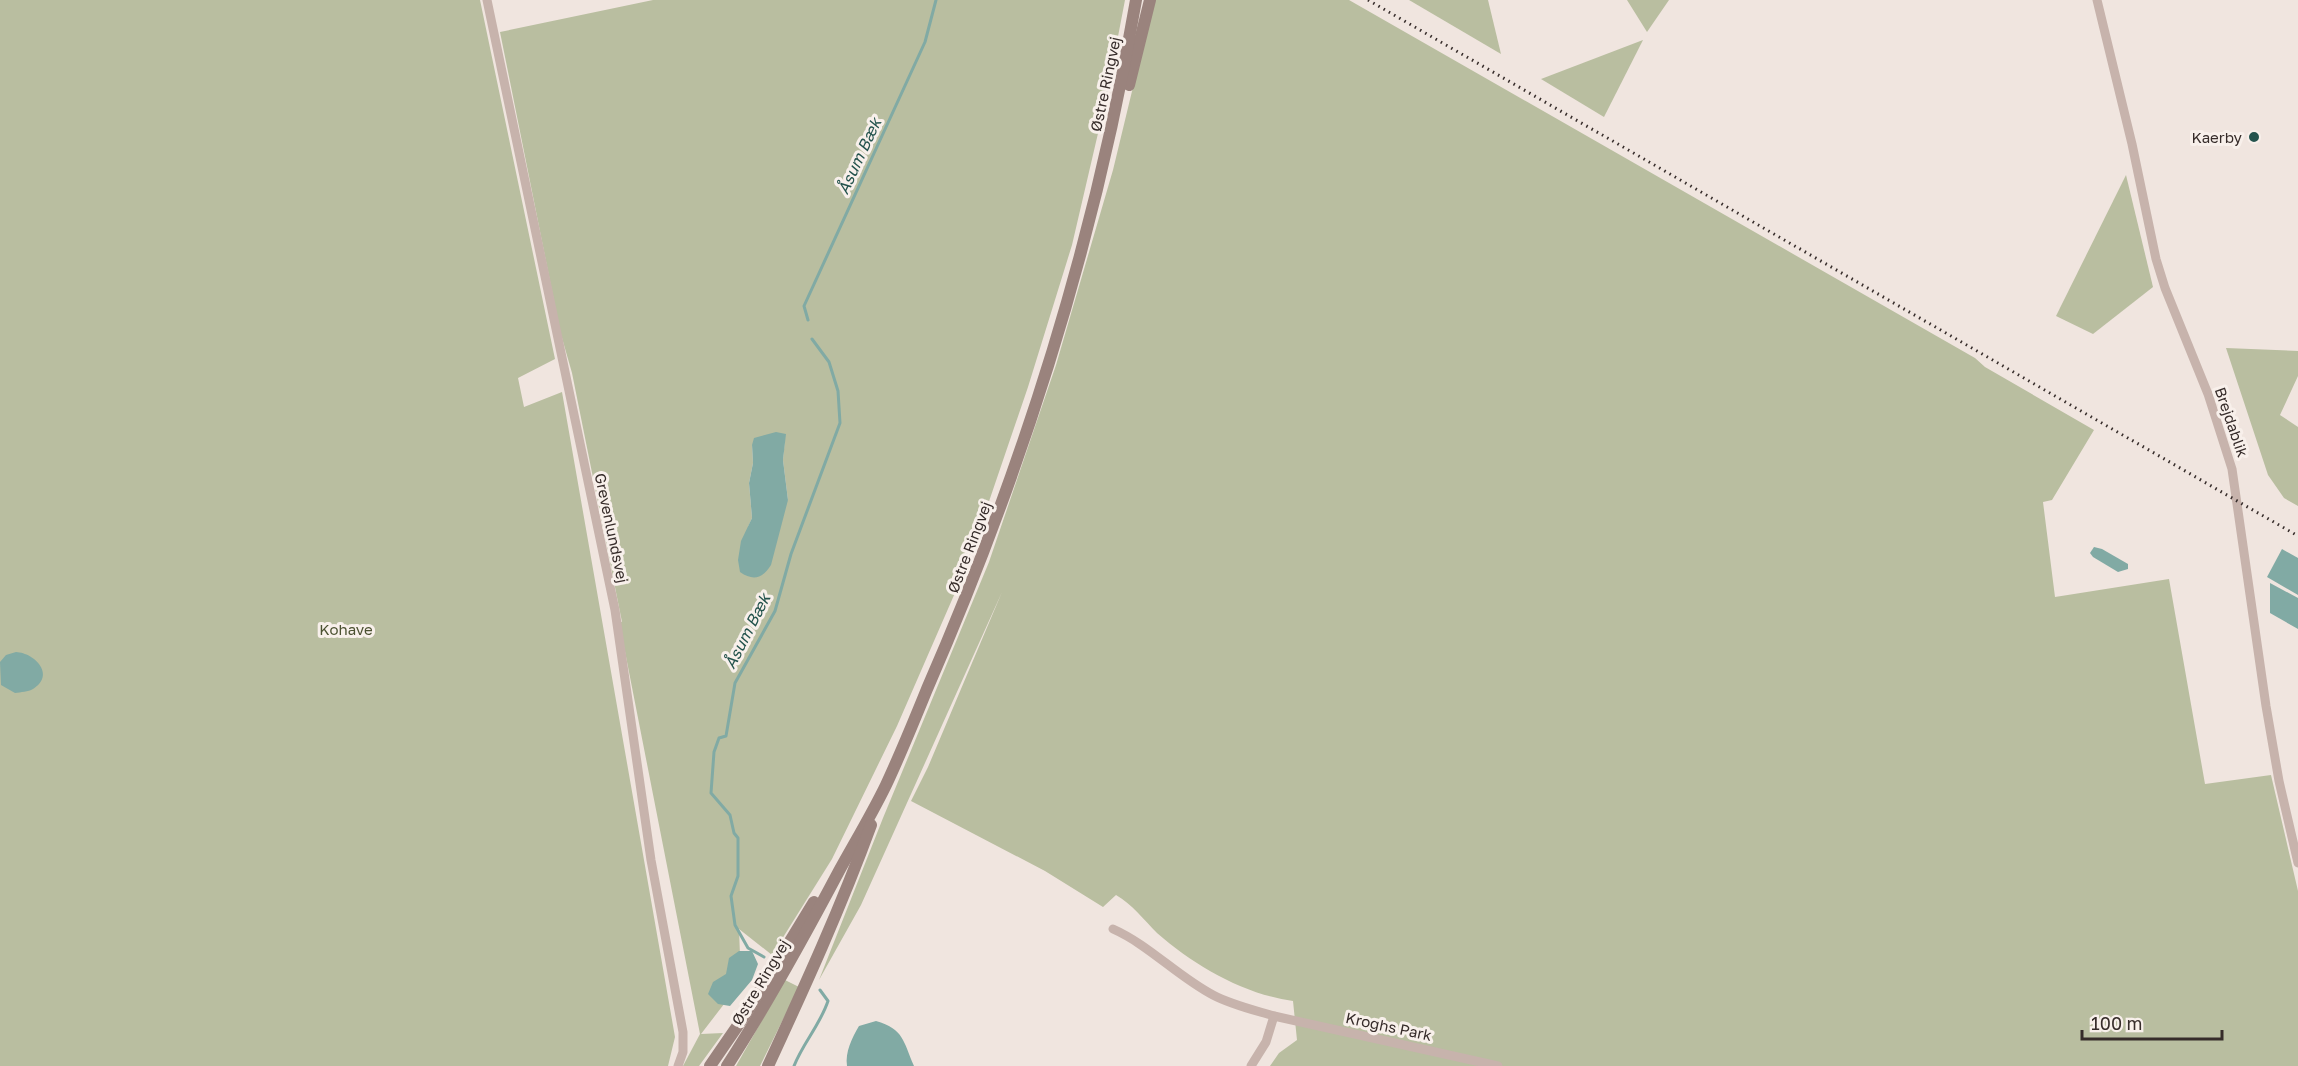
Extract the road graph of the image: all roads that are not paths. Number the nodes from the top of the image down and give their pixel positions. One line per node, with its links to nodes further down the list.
1 (487, 0): 11 (street, Grevenlundsvej)
2 (1136, 0): 5 (main road, Østre Ringvej)
3 (1150, 0): 5 (main road)
4 (2097, 0): 7 (street, Brejdablik)
5 (1104, 163): 6 (main road, Østre Ringvej)
6 (886, 786): 8 (main road, Østre Ringvej); 14 (main road)
7 (2298, 863)
8 (839, 871): 12 (main road); 13 (main road, Østre Ringvej)
9 (1113, 929): 10 (street, Kroghs Park)
10 (1274, 1017): 15 (street); 16 (street, Kroghs Park)
11 (678, 1066)
12 (710, 1066)
13 (727, 1066)
14 (768, 1066)
15 (1251, 1066)
16 (1498, 1066)

